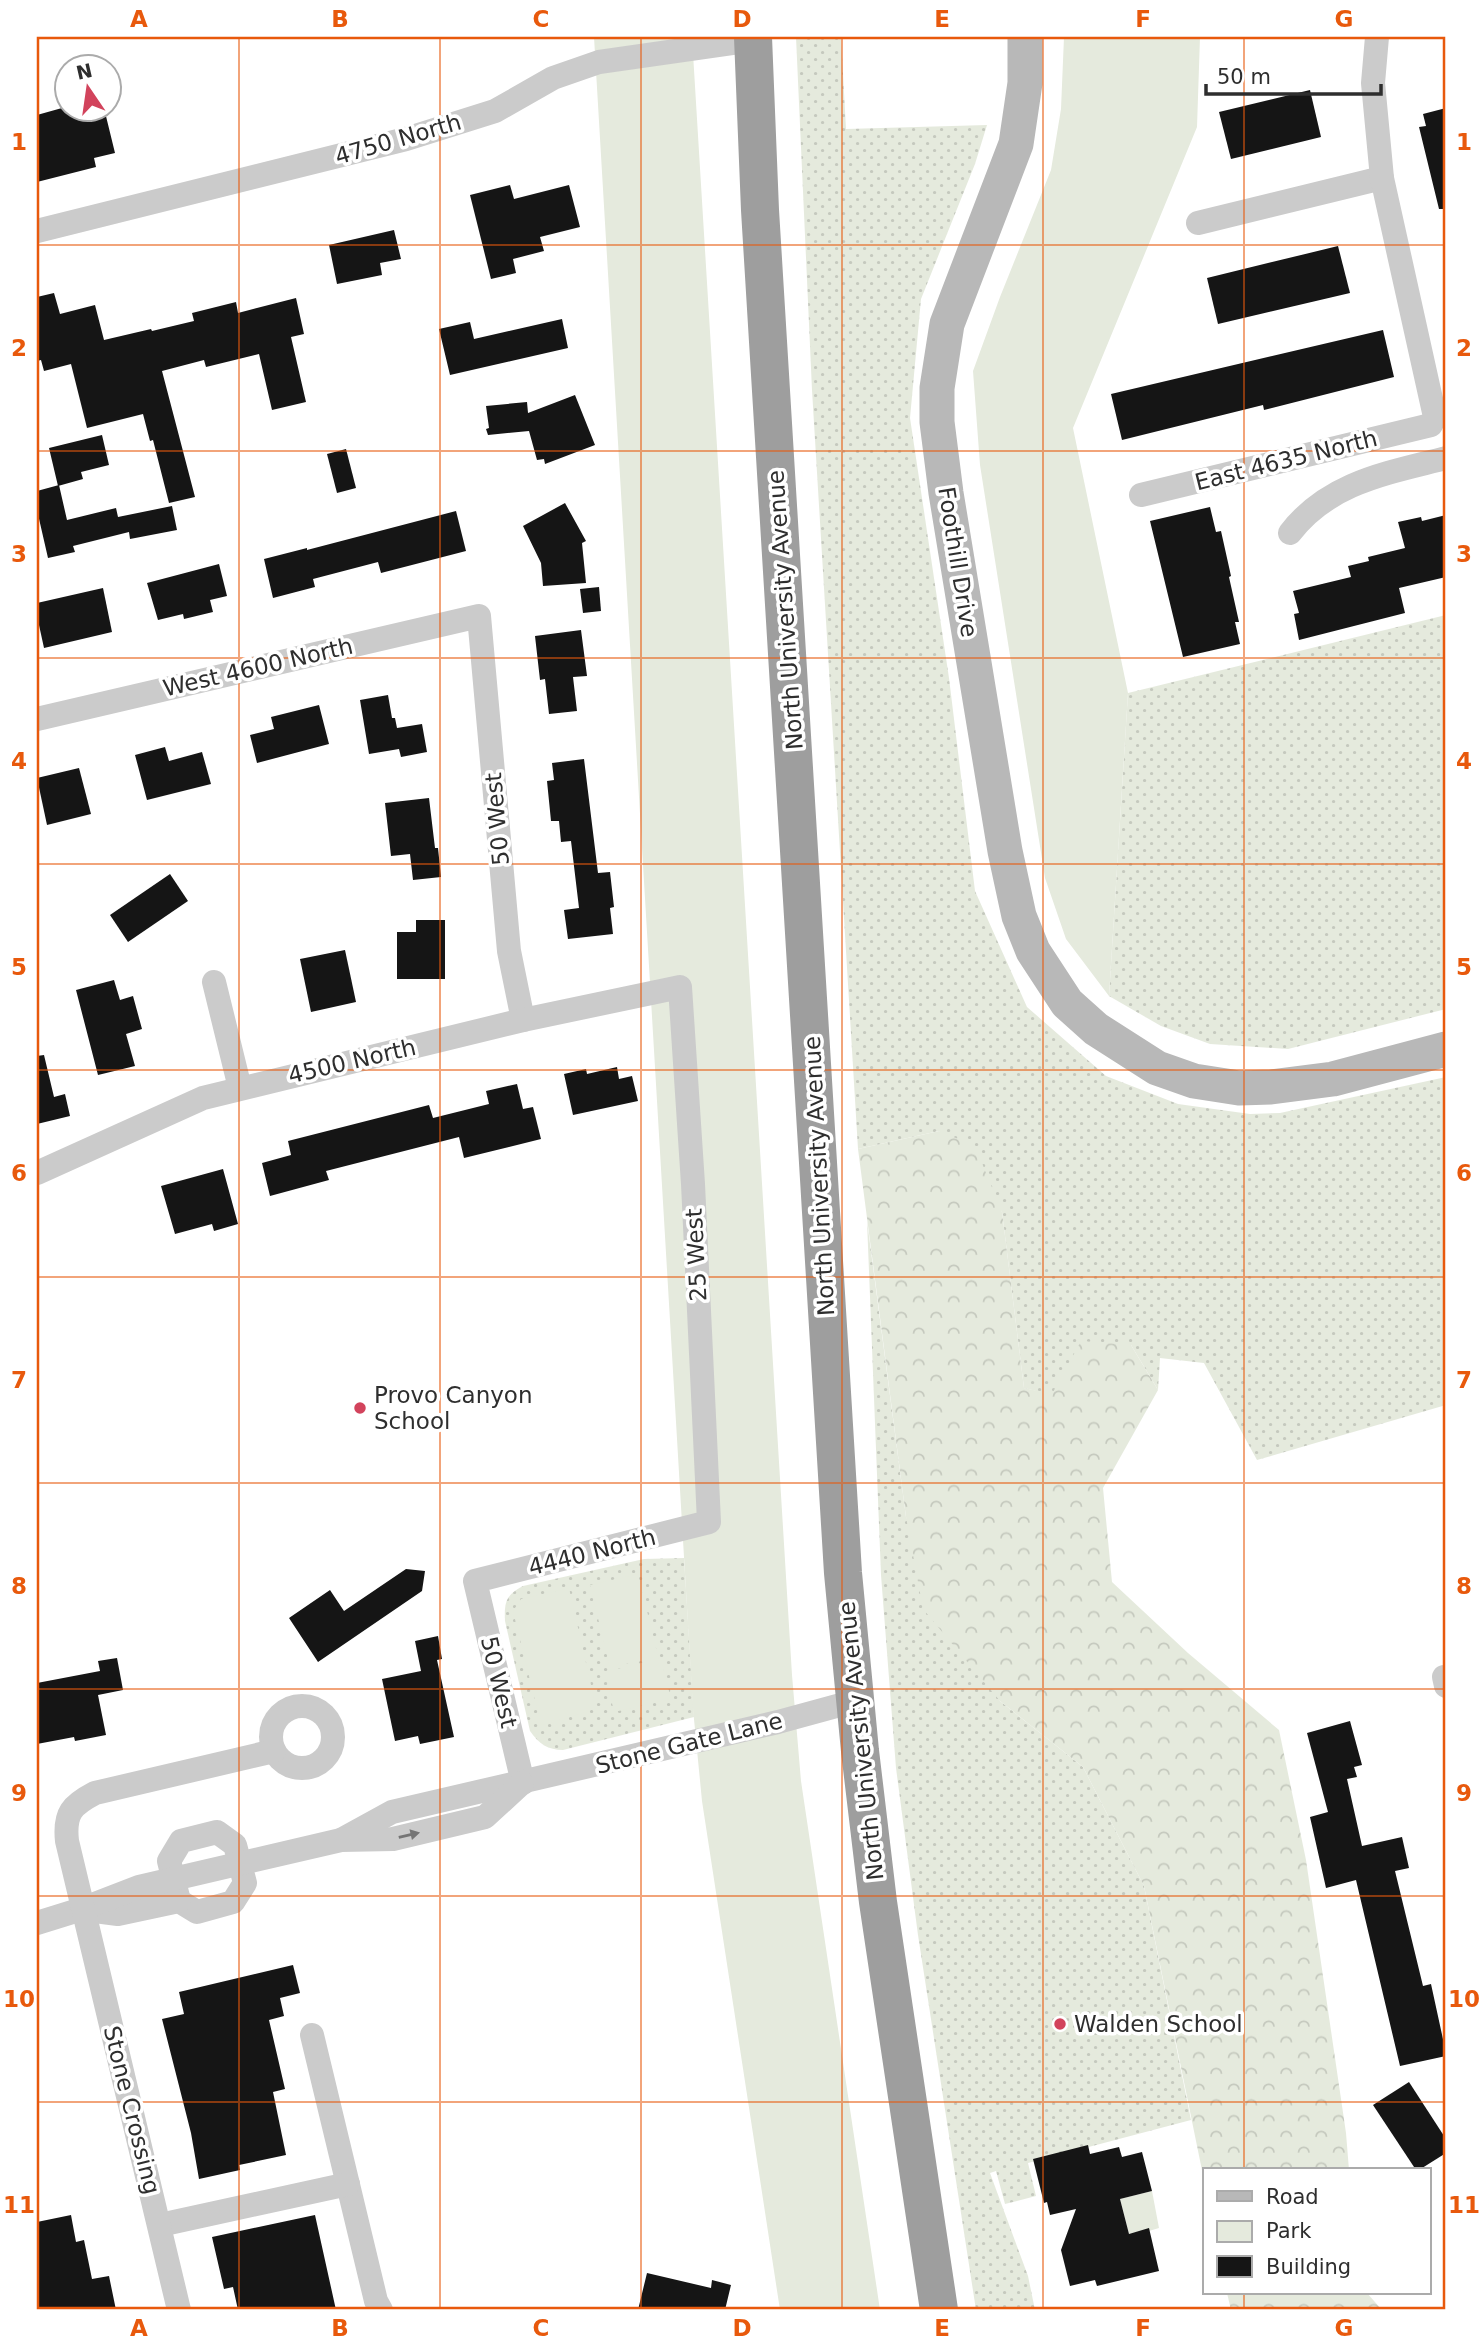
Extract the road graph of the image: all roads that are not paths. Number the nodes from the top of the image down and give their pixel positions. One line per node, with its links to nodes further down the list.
1 (1025, 37): 15 (main road, Foothill Drive)
2 (1377, 37): 4 (street)
3 (753, 39): 6 (street, 4750 North); 20 (highway, North University Avenue)
4 (1382, 178): 5 (street); 8 (street, East 4635 North)
5 (1198, 223)
6 (37, 231)
7 (1446, 458): 9 (street)
8 (1141, 495)
9 (1290, 533)
10 (479, 616): 11 (street, West 4600 North); 14 (street, 50 West)
11 (37, 719)
12 (214, 982): 16 (street)
13 (680, 987): 14 (street, 4500 North); 18 (street, 25 West)
14 (523, 1020): 16 (street, 4500 North)
15 (1446, 1049)
16 (240, 1088): 17 (street, 4500 North)
17 (37, 1173)
18 (709, 1522): 19 (street, 4440 North)
19 (475, 1581): 22 (street, 50 West)
20 (855, 1701): 22 (street, Stone Gate Lane); 32 (highway, North University Avenue)
21 (274, 1751): 25 (street, Stone Crossing)
22 (523, 1783): 23 (street, Stone Gate Lane)
23 (240, 1864): 24 (street, Stone Gate Lane); 24 (street, Stone Gate Lane); 24 (street)
24 (176, 1890): 25 (street, Stone Gate Lane)
25 (82, 1909): 26 (street, Stone Gate Lane); 29 (street, Stone Crossing)
26 (37, 1923)
27 (312, 2035): 28 (street)
28 (348, 2184): 29 (street); 31 (street)
29 (160, 2225): 30 (street, Stone Crossing)
30 (179, 2310)
31 (381, 2310)
32 (939, 2310)

